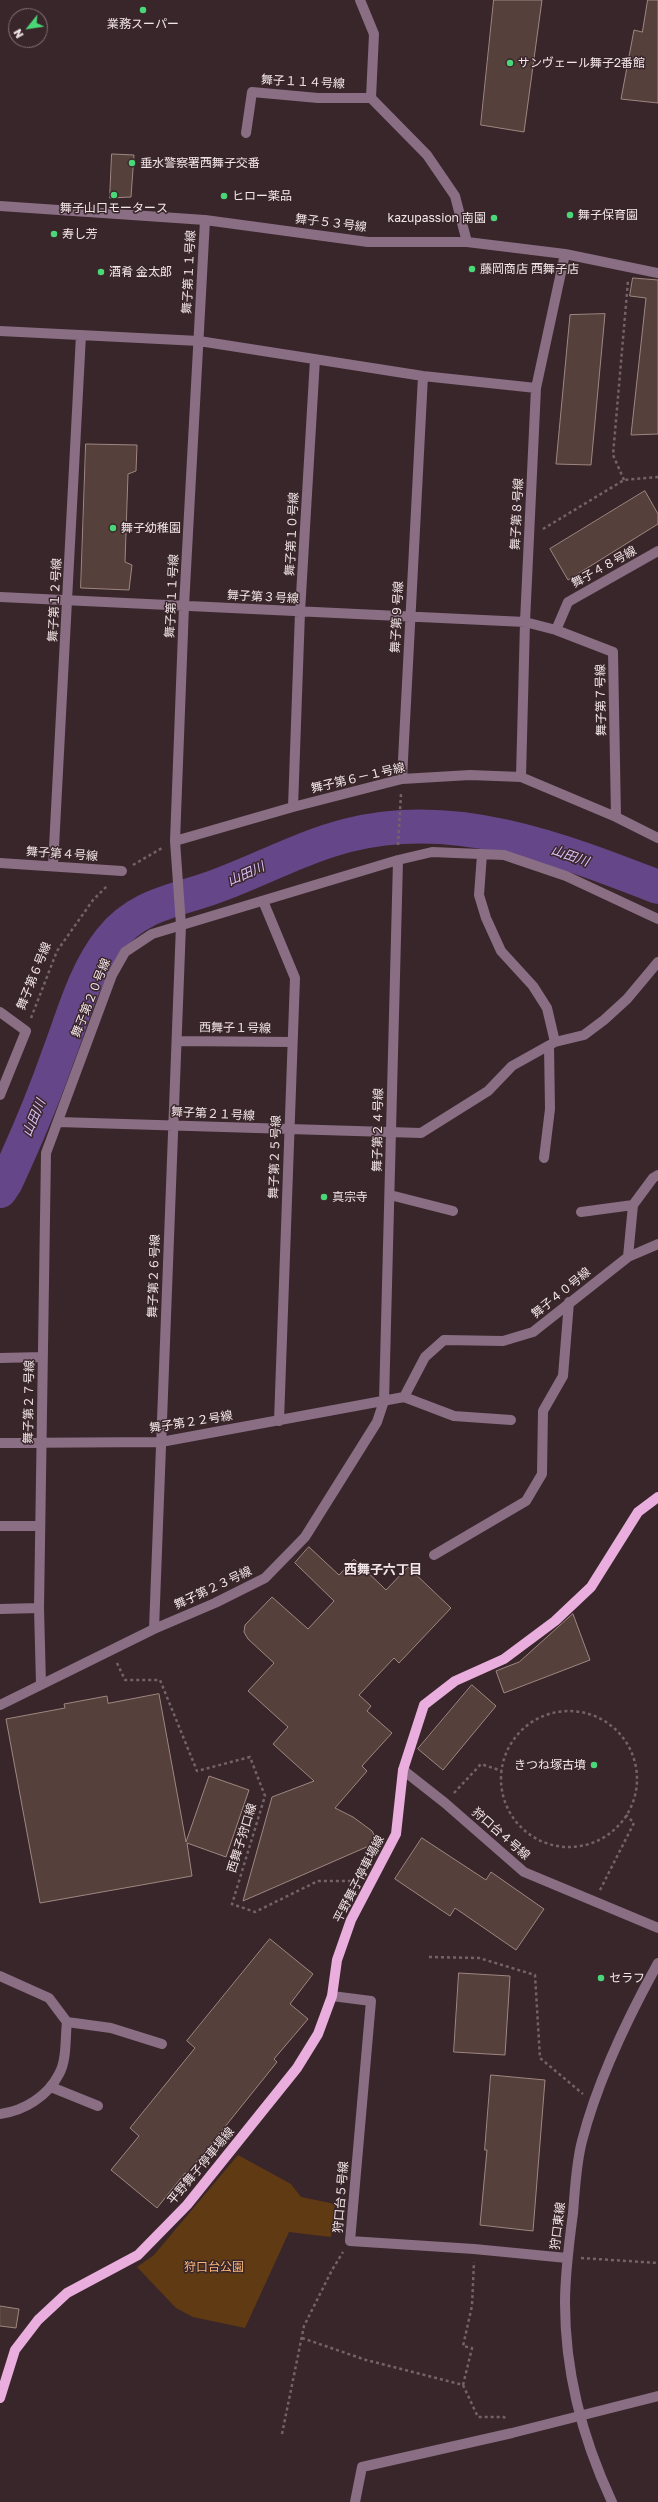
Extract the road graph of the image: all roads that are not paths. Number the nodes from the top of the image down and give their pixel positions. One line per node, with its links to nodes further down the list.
1 (360, 0): 2 (street)
2 (371, 98): 3 (street, 舞子１１４号線); 6 (street)
3 (246, 133)
4 (0, 206): 5 (street, 舞子５３号線)
5 (205, 220): 6 (street, 舞子５３号線); 11 (street, 舞子第１１号線)
6 (467, 242): 7 (street, 舞子５３号線)
7 (565, 254): 8 (street, 舞子５３号線); 14 (street, 舞子第８号線)
8 (658, 273)
9 (0, 331): 10 (street)
10 (81, 335): 11 (street); 17 (street, 舞子第１２号線)
11 (199, 341): 12 (street); 18 (street, 舞子第１１号線)
12 (315, 359): 13 (street); 19 (street, 舞子第１０号線)
13 (423, 376): 14 (street); 20 (street, 舞子第９号線)
14 (536, 388): 21 (street, 舞子第８号線)
15 (658, 551): 22 (street, 舞子４８号線)
16 (0, 597): 17 (street, 舞子第３号線)
17 (68, 600): 18 (street, 舞子第３号線); 32 (street, 舞子第１２号線)
18 (184, 606): 19 (street, 舞子第３号線); 28 (street, 舞子第１１号線)
19 (300, 612): 20 (street, 舞子第３号線); 25 (street, 舞子第１０号線)
20 (410, 617): 21 (street, 舞子第３号線); 24 (street, 舞子第９号線)
21 (525, 622): 22 (street, 舞子第７号線); 23 (street, 舞子第８号線)
22 (556, 630): 26 (street, 舞子第７号線)
23 (520, 777): 24 (street, 舞子第６－１号線); 26 (street, 舞子第６－１号線)
24 (402, 779): 25 (street, 舞子第６－１号線)
25 (293, 807): 28 (street, 舞子第６－１号線)
26 (616, 817): 27 (street, 舞子第６－１号線)
27 (658, 838)
28 (175, 842): 36 (street, 舞子第１１号線)
29 (482, 854): 30 (street, 舞子第２０号線); 35 (street, 舞子第２０号線); 41 (street)
30 (398, 860): 34 (street, 舞子第２０号線); 46 (street, 舞子第２４号線)
31 (0, 863): 32 (street, 舞子第４号線)
32 (53, 866): 33 (street, 舞子第４号線)
33 (122, 871)
34 (263, 901): 36 (street, 舞子第２０号線); 40 (street, 舞子第２５号線)
35 (658, 919)
36 (181, 924): 39 (street, 舞子第２６号線); 43 (street, 舞子第２０号線)
37 (658, 962): 41 (street, 舞子第２１号線)
38 (0, 1012): 42 (street)
39 (177, 1041): 40 (street, 西舞子１号線); 44 (street, 舞子第２６号線)
40 (292, 1042): 45 (street, 舞子第２５号線)
41 (552, 1044): 46 (street, 舞子第２１号線); 47 (street)
42 (0, 1095)
43 (58, 1122): 44 (street, 舞子第２１号線); 56 (street, 舞子第２７号線)
44 (172, 1125): 45 (street, 舞子第２１号線); 63 (street, 舞子第２６号線)
45 (288, 1130): 46 (street, 舞子第２１号線); 61 (street, 舞子第２５号線)
46 (392, 1133): 49 (street, 舞子第２４号線)
47 (544, 1158)
48 (658, 1175): 50 (street)
49 (390, 1195): 51 (street); 59 (street, 舞子第２４号線)
50 (633, 1205): 52 (street); 54 (street)
51 (453, 1210)
52 (581, 1212)
53 (658, 1244): 54 (street, 舞子４０号線)
54 (628, 1257): 55 (street, 舞子４０号線)
55 (569, 1302): 58 (street, 舞子４０号線); 68 (street)
56 (42, 1357): 57 (street); 62 (street, 舞子第２７号線)
57 (0, 1358)
58 (404, 1397): 59 (street); 60 (street)
59 (384, 1401): 61 (street, 舞子第２２号線); 71 (street, 舞子第２３号線)
60 (511, 1420)
61 (279, 1421): 63 (street, 舞子第２２号線)
62 (41, 1442): 63 (street, 舞子第２２号線); 64 (street, 舞子第２２号線); 67 (street, 舞子第２７号線)
63 (161, 1442): 71 (street, 舞子第２６号線)
64 (0, 1443)
65 (658, 1497): 74 (main road, 平野舞子停車場線)
66 (0, 1526): 67 (street)
67 (40, 1526): 69 (street, 舞子第２７号線)
68 (434, 1556)
69 (39, 1608): 70 (street); 72 (street, 舞子第２７号線)
70 (0, 1609)
71 (154, 1629): 72 (street, 舞子第２３号線)
72 (41, 1684): 73 (street, 舞子第２３号線)
73 (0, 1706)
74 (403, 1770): 75 (street, 狩口台４号線); 78 (main road, 平野舞子停車場線)
75 (658, 1928)
76 (658, 1963): 84 (street, 狩口東線)
77 (0, 1976): 79 (street)
78 (332, 1996): 84 (street, 狩口台５号線); 86 (main road, 平野舞子停車場線)
79 (67, 2022): 80 (street); 81 (street)
80 (162, 2044)
81 (51, 2086): 82 (street); 83 (street)
82 (98, 2106)
83 (0, 2114)
84 (567, 2258): 87 (street, 狩口東線)
85 (658, 2396): 87 (street)
86 (0, 2398)
87 (579, 2416): 88 (street); 89 (street, 狩口東線)
88 (355, 2502)
89 (612, 2502)

